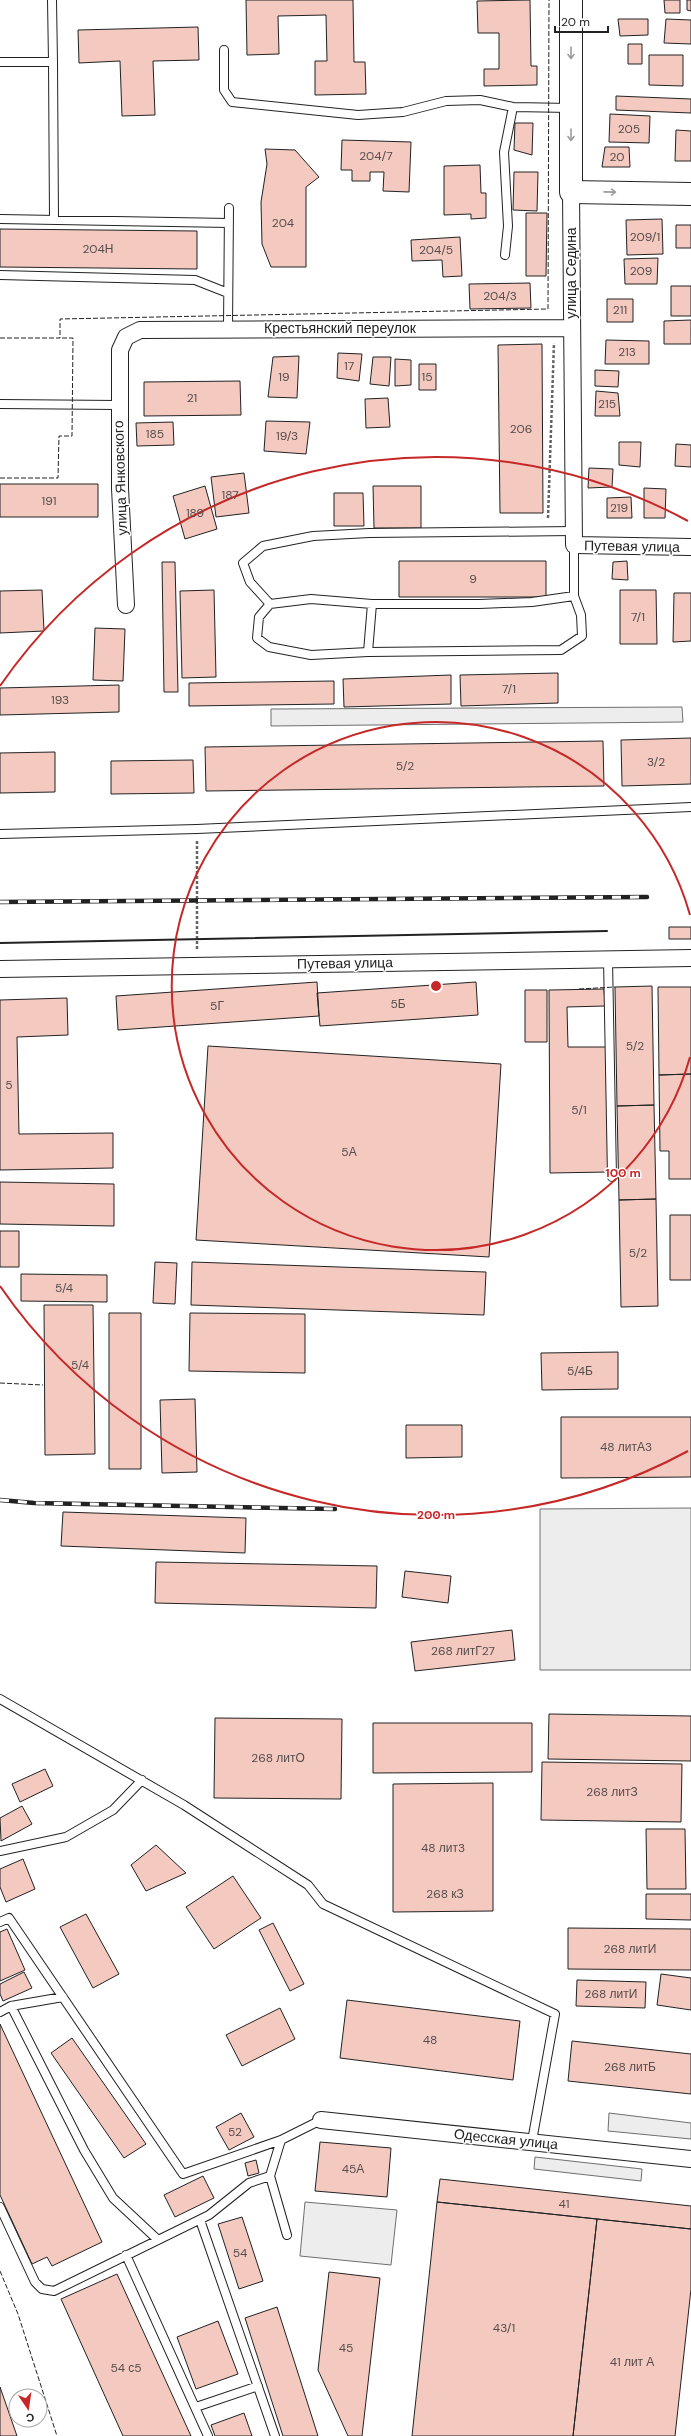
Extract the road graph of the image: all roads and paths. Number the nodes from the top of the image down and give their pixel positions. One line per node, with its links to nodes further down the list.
1 (52, 0): 5 (lane)
2 (571, 0): 7 (main road, улица Седина, one-way to 7)
3 (224, 50): 6 (lane)
4 (0, 62): 5 (lane)
5 (53, 62): 12 (lane)
6 (513, 107): 7 (lane); 14 (lane)
7 (572, 108): 8 (main road, улица Седина, one-way to 8)
8 (571, 192): 9 (main road, one-way to 9); 18 (street, улица Седина)
9 (691, 194)
10 (229, 208): 13 (lane)
11 (0, 219): 12 (lane)
12 (54, 220): 13 (lane)
13 (229, 223): 16 (lane)
14 (505, 255)
15 (0, 275): 16 (lane)
16 (228, 293): 19 (lane)
17 (554, 328): 18 (street, Крестьянский переулок); 19 (street, Крестьянский переулок); 23 (path)
18 (571, 328): 24 (street, улица Седина)
19 (228, 329): 20 (street, Крестьянский переулок)
20 (120, 350): 22 (street, улица Янковского)
21 (0, 404): 22 (lane)
22 (118, 405): 29 (street, улица Янковского)
23 (548, 531): 24 (lane); 27 (lane)
24 (574, 538): 25 (street, Путевая улица); 26 (lane)
25 (691, 547)
26 (574, 596): 28 (lane); 30 (lane)
27 (270, 604): 28 (lane); 30 (lane)
28 (372, 604): 30 (lane)
29 (126, 605)
30 (368, 652)
31 (691, 807): 32 (lane)
32 (197, 829): 33 (lane); 36 (path)
33 (0, 834)
34 (691, 958): 35 (street, Путевая улица)
35 (608, 959): 36 (street, Путевая улица); 38 (lane)
36 (197, 965): 37 (street, Путевая улица)
37 (0, 969)
38 (612, 1177)
39 (0, 1699): 40 (lane)
40 (142, 1780): 41 (lane); 48 (lane)
41 (0, 1851)
42 (0, 1922): 43 (lane)
43 (63, 1997): 44 (lane); 47 (lane)
44 (11, 2006): 45 (lane); 54 (lane)
45 (0, 2012)
46 (321, 2120): 47 (lane); 48 (street, Одесская улица)
47 (281, 2140): 50 (lane)
48 (532, 2141): 49 (street, Одесская улица)
49 (691, 2159)
50 (270, 2176): 52 (lane); 53 (lane)
51 (0, 2207): 55 (lane)
52 (200, 2220): 54 (lane); 56 (lane)
53 (287, 2234)
54 (158, 2240): 55 (lane)
55 (126, 2255): 57 (lane)
56 (258, 2386): 57 (lane); 59 (lane)
57 (196, 2407): 58 (lane)
58 (208, 2436)
59 (275, 2436)

